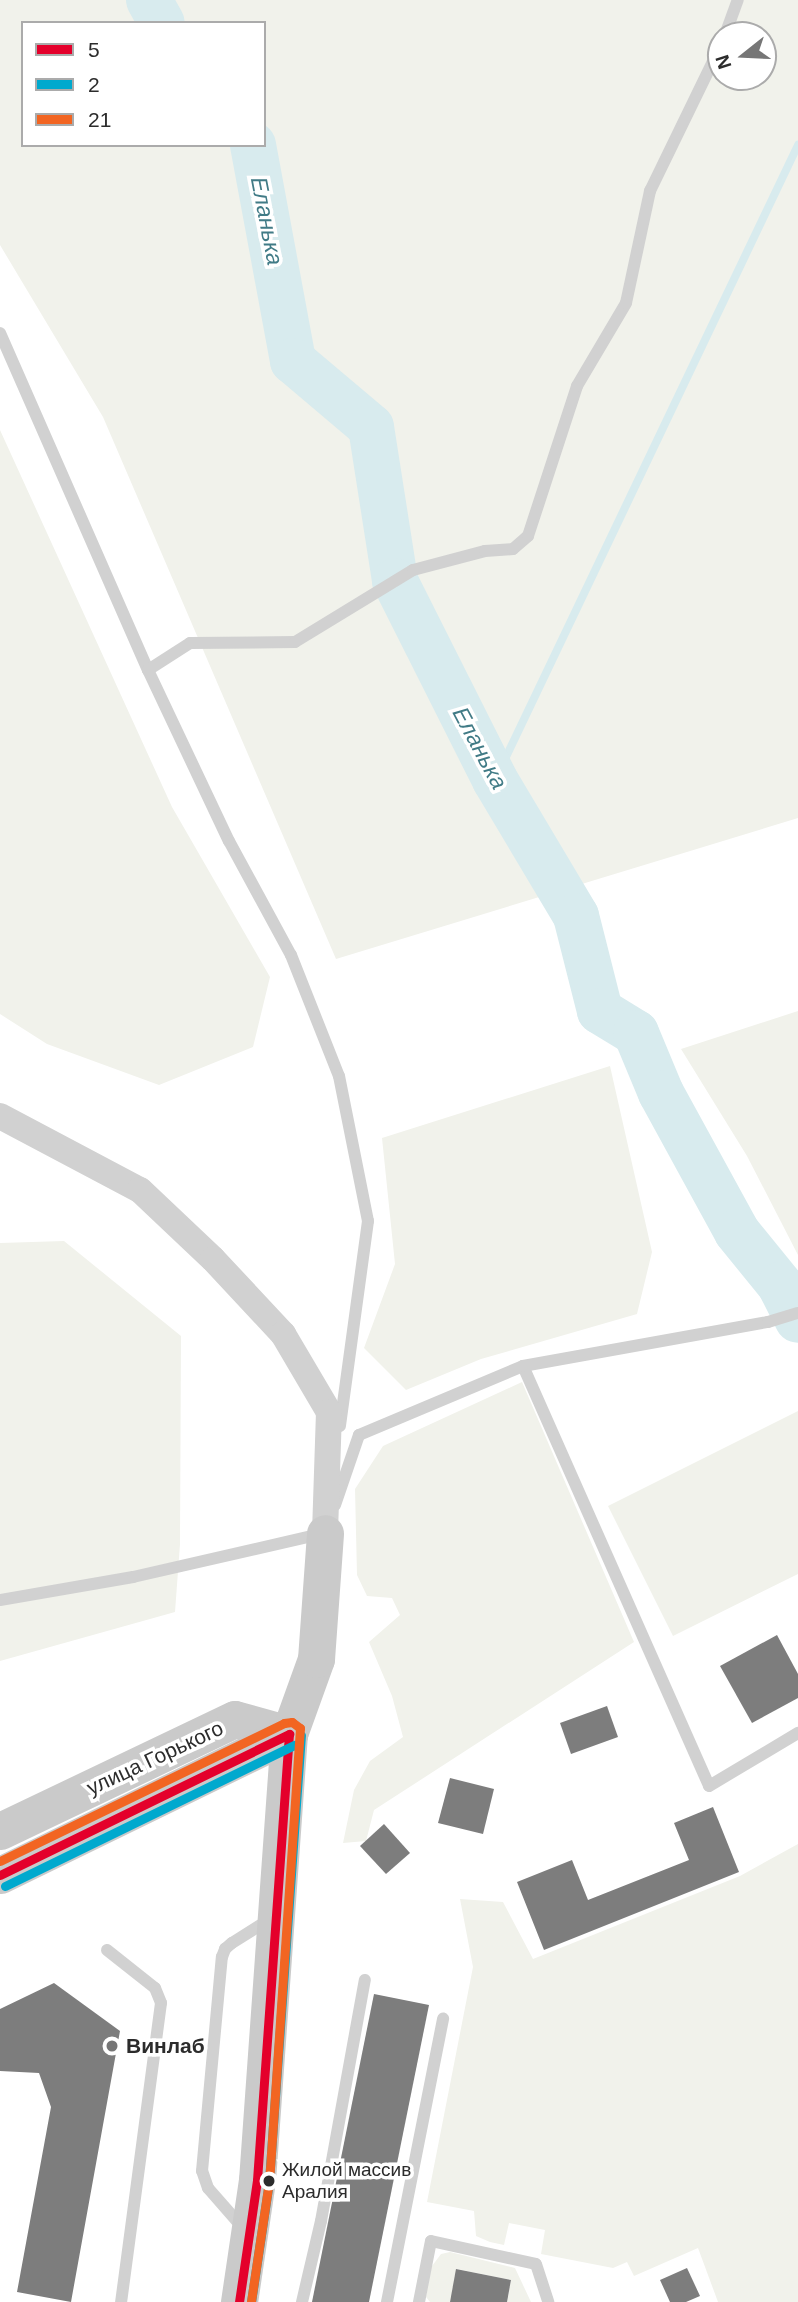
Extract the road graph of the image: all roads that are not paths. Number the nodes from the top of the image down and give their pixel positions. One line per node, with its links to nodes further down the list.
1 (738, 0): 2 (lane)
2 (730, 21)
3 (707, 74): 5 (lane)
4 (0, 333): 5 (lane)
5 (148, 670): 9 (lane)
6 (0, 1116): 9 (street)
7 (798, 1313): 8 (lane)
8 (523, 1366): 9 (lane); 11 (lane)
9 (325, 1534): 10 (lane); 12 (main road)
10 (0, 1600)
11 (798, 1733)
12 (289, 1734): 13 (main road, улица Горького); 14 (main road, улица Горького); 15 (main road)
13 (0, 1831)
14 (0, 1875)
15 (276, 1915): 19 (main road); 19 (lane)
16 (107, 1950): 20 (lane)
17 (365, 1980): 22 (lane)
18 (443, 2018): 23 (lane)
19 (249, 2235): 21 (main road)
20 (121, 2302)
21 (239, 2302)
22 (302, 2302)
23 (387, 2302)
24 (419, 2302): 25 (lane)
25 (548, 2302)

